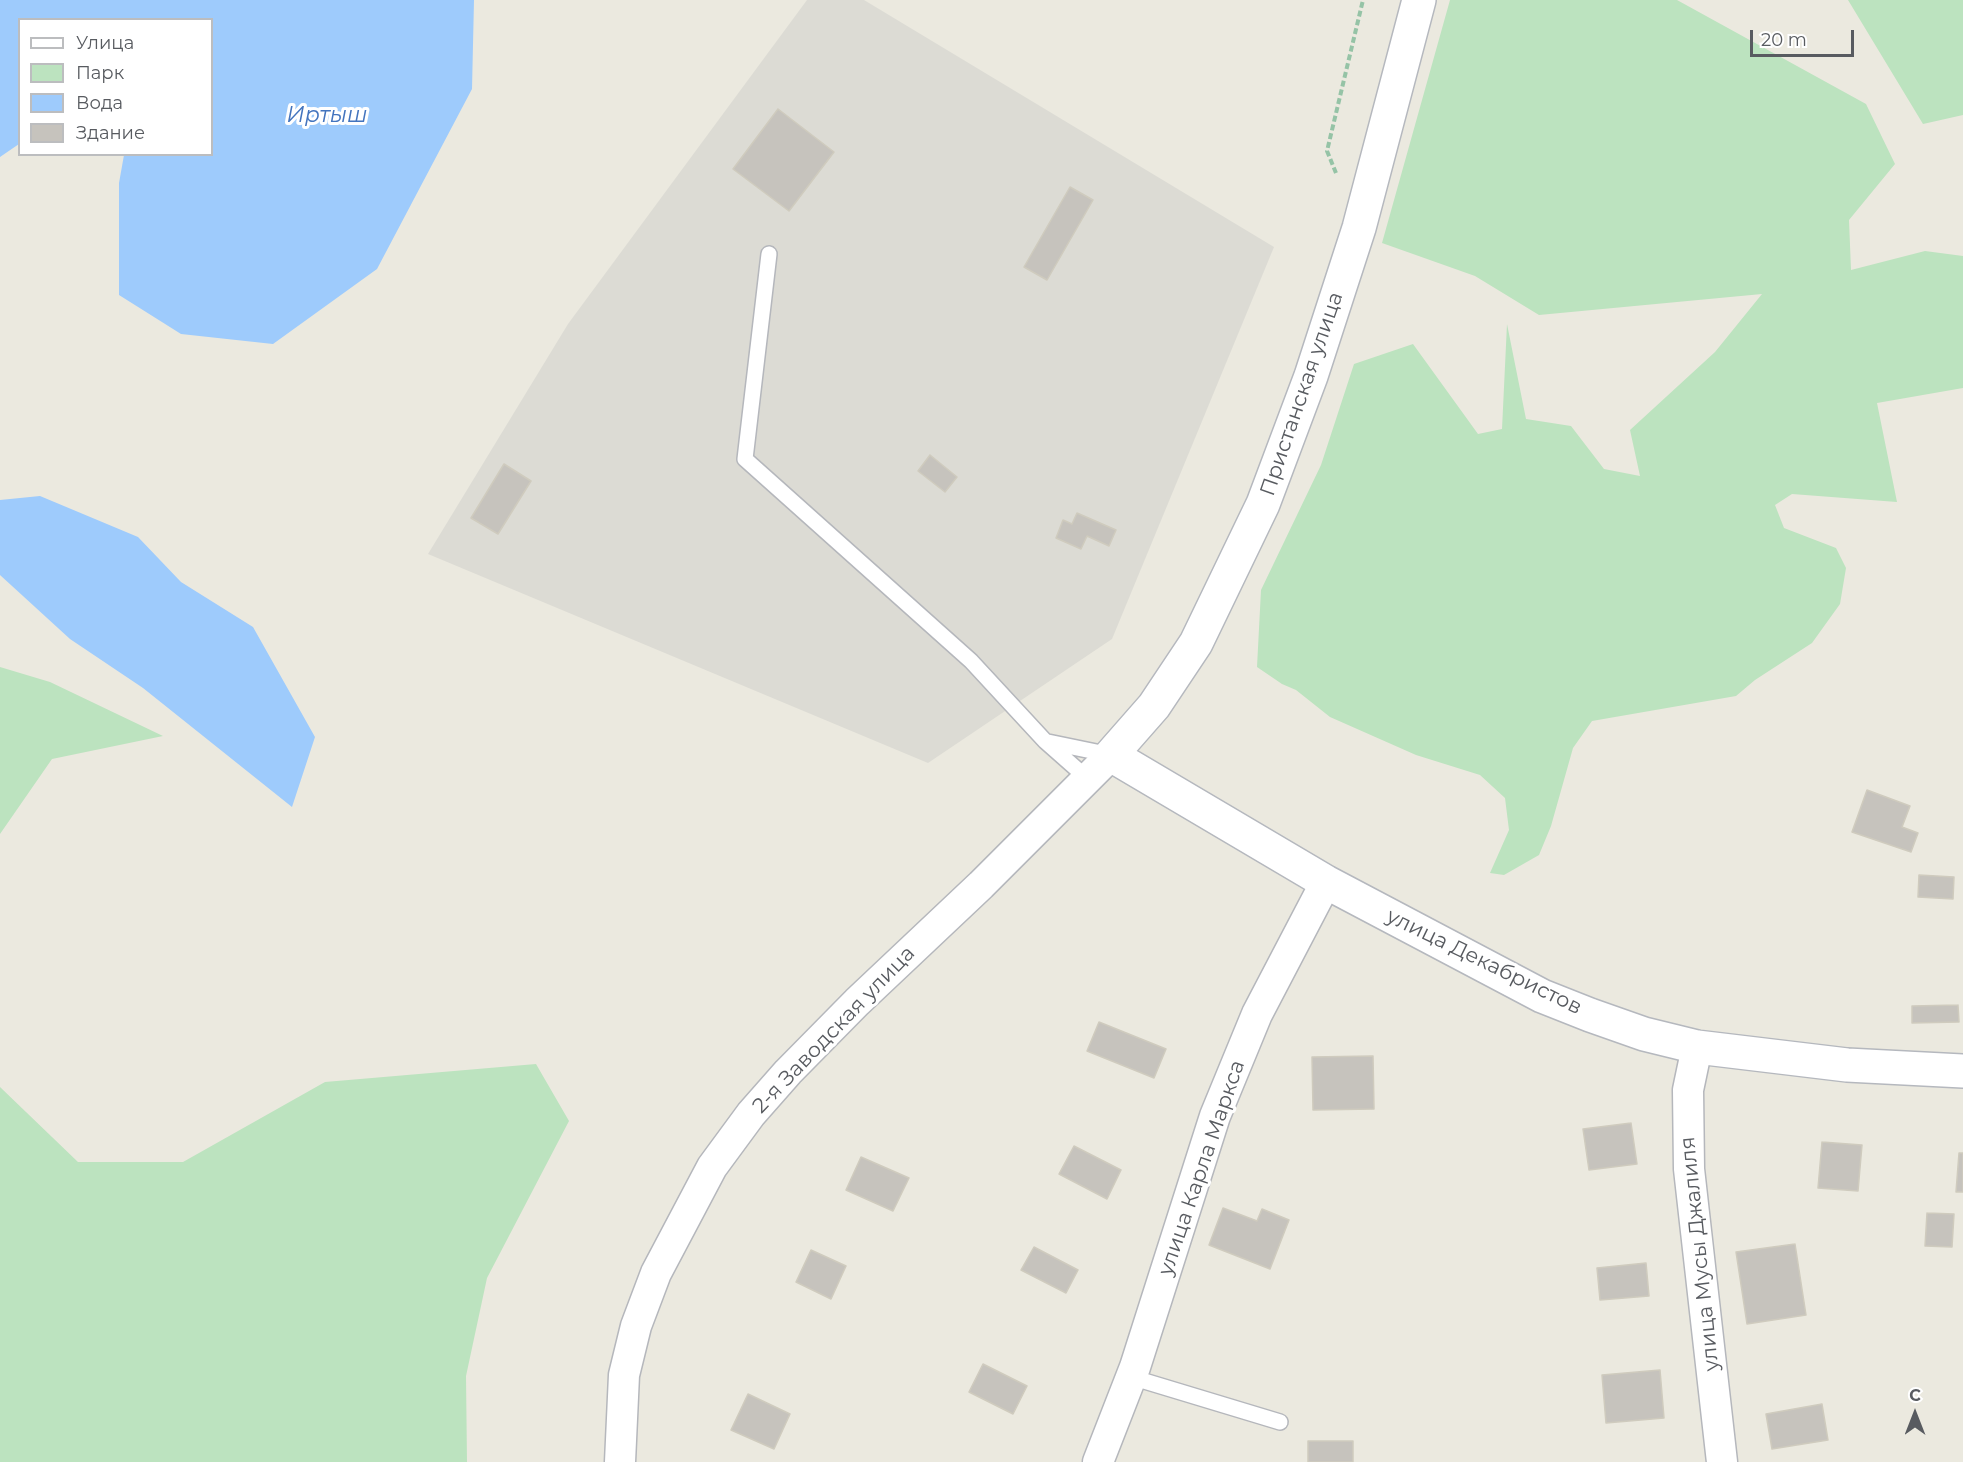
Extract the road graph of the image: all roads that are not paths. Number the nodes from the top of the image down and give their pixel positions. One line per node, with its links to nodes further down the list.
1 (1419, 0): 4 (street, Пристанская улица)
2 (769, 254): 3 (lane)
3 (1045, 741): 4 (lane); 5 (lane)
4 (1111, 755): 5 (street, 2-я Заводская улица); 6 (street, улица Декабристов)
5 (1088, 779): 11 (street, 2-я Заводская улица)
6 (1326, 882): 7 (street, улица Декабристов); 9 (street, улица Карла Маркса)
7 (1697, 1047): 8 (street, улица Декабристов); 13 (street, улица Мусы Джалиля)
8 (1963, 1071)
9 (1131, 1377): 10 (lane); 12 (street, улица Карла Маркса)
10 (1280, 1422)
11 (621, 1462)
12 (1098, 1462)
13 (1722, 1462)

